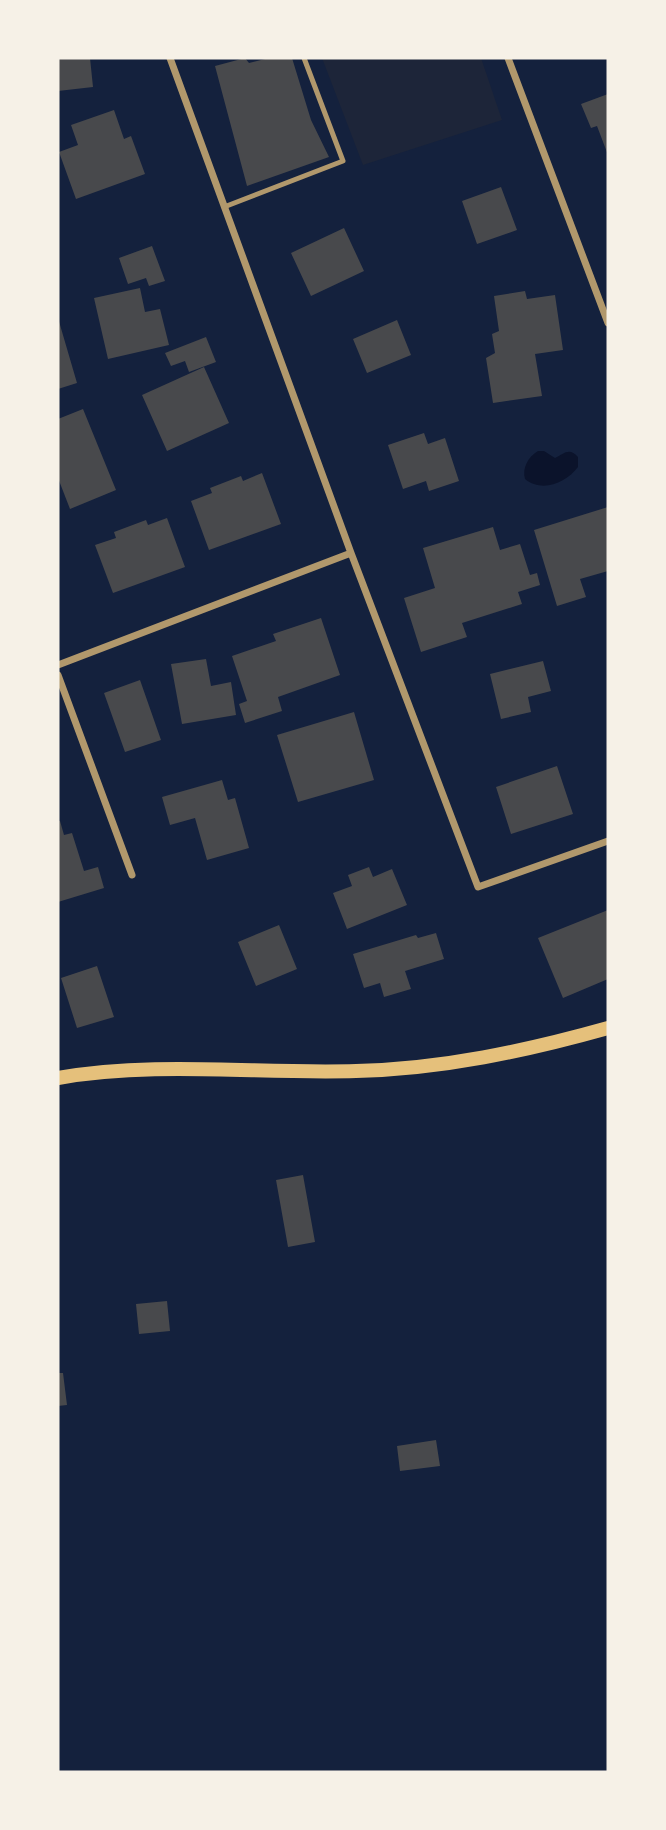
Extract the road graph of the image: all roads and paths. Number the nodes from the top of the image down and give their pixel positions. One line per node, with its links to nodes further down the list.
1 (170, 58): 4 (street)
2 (304, 58): 4 (lane)
3 (508, 58): 5 (street)
4 (224, 206): 6 (street)
5 (608, 323)
6 (351, 553): 7 (street); 9 (street)
7 (58, 665)
8 (58, 675): 10 (street)
9 (608, 841)
10 (132, 875)
11 (608, 1028): 12 (main road)
12 (58, 1078)

